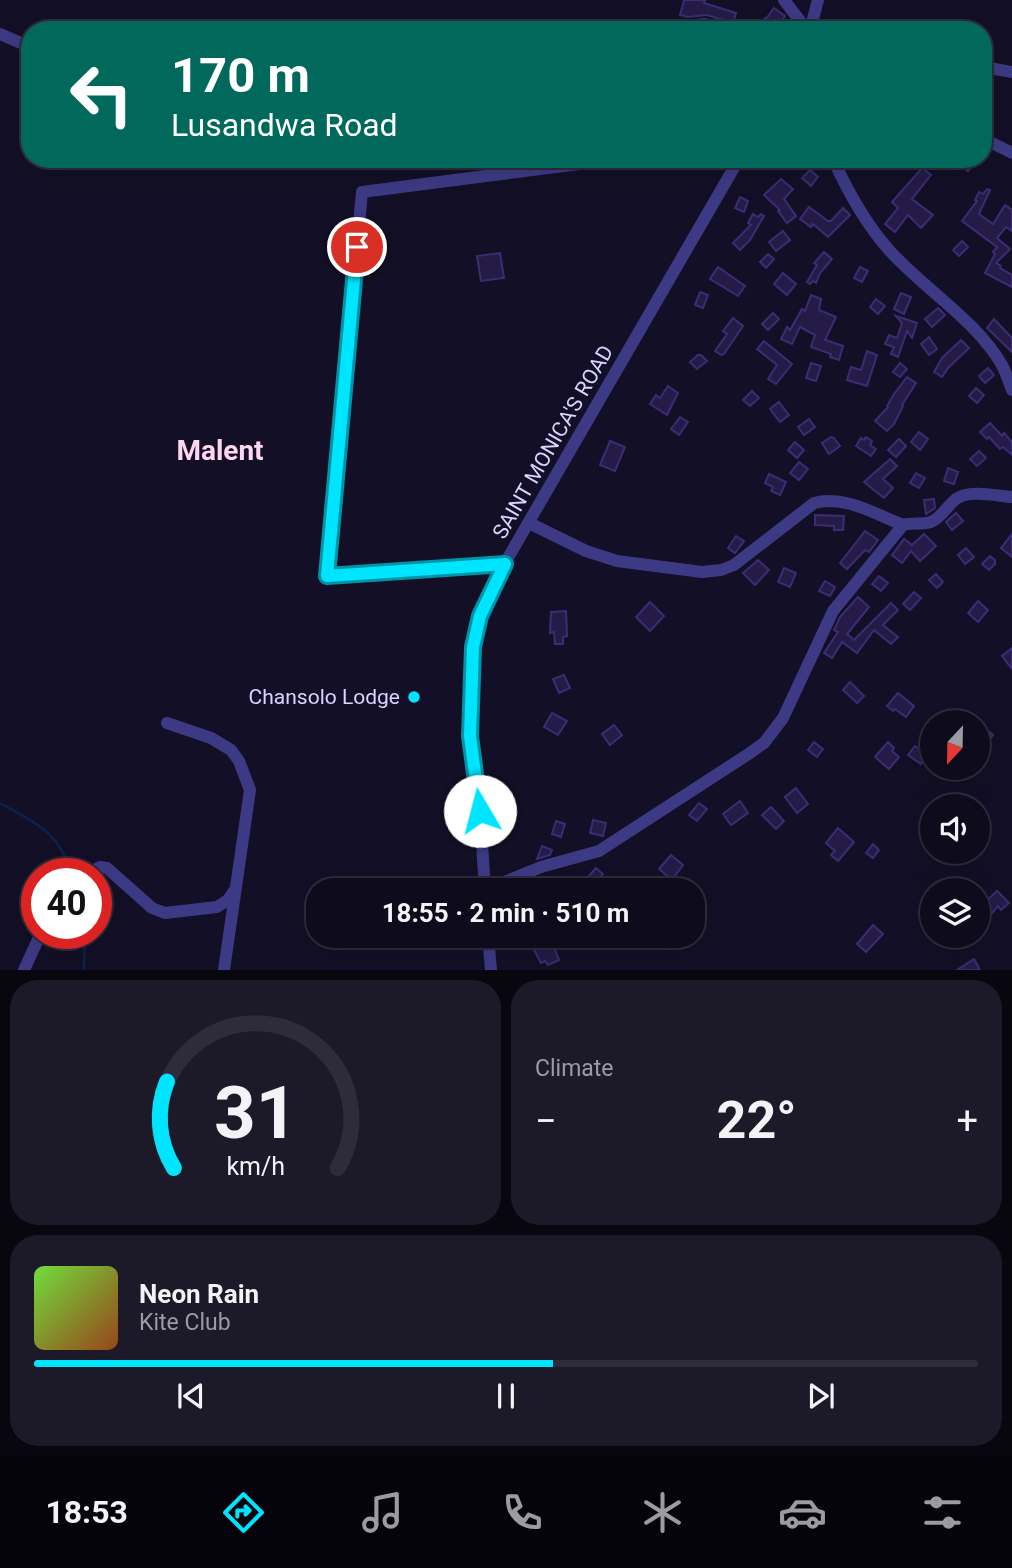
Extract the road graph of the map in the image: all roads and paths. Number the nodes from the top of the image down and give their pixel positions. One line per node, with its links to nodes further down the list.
1 (784, 0): 3 (street)
2 (818, 0): 4 (street)
3 (801, 21)
4 (811, 21)
5 (0, 34): 6 (street)
6 (21, 43)
7 (992, 68): 8 (street)
8 (1012, 72)
9 (992, 143): 10 (street)
10 (1012, 153)
11 (548, 168): 19 (street)
12 (734, 168): 17 (street, SAINT MONICA'S ROAD)
13 (838, 168): 14 (street)
14 (1007, 363): 15 (street)
15 (1012, 390)
16 (1012, 497): 18 (street)
17 (529, 523): 18 (street); 19 (street, SAINT MONICA'S ROAD)
18 (903, 525): 23 (street)
19 (505, 564): 22 (street, SAINT MONICA'S ROAD)
20 (167, 723): 24 (street)
21 (112, 872): 24 (street)
22 (484, 878)
23 (514, 878)
24 (235, 890): 28 (street)
25 (489, 948): 29 (street)
26 (34, 949): 27 (street)
27 (24, 970)
28 (224, 970)
29 (491, 970)

